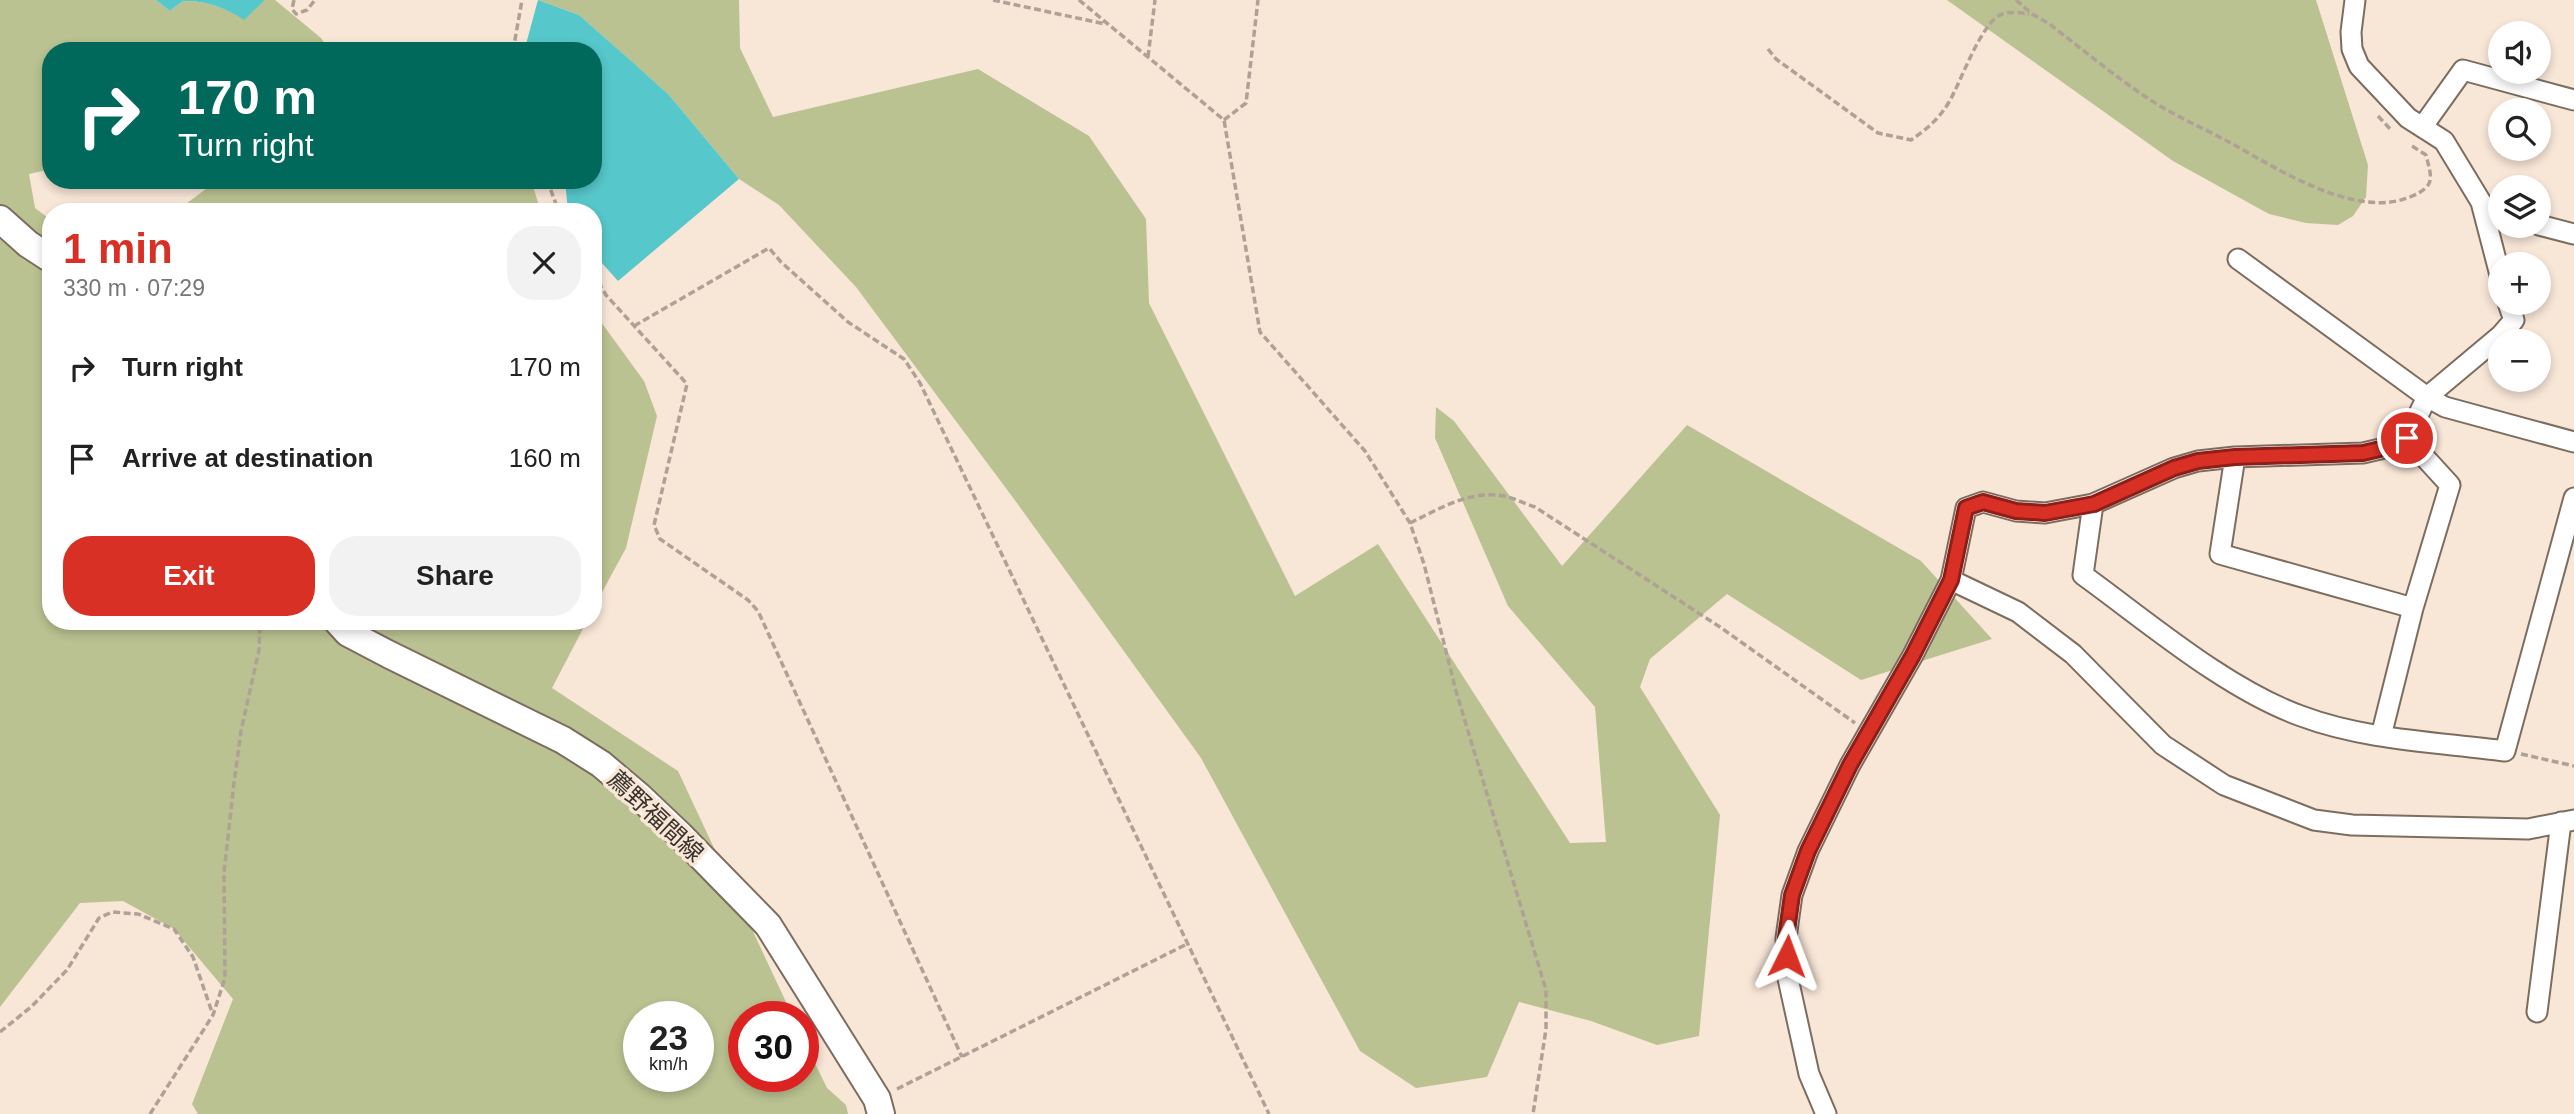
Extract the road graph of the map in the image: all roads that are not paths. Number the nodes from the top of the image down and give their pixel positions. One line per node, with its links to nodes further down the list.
1 (2355, 0): 3 (street)
2 (2574, 100): 3 (street)
3 (2423, 126): 4 (street)
4 (2488, 206)
5 (0, 219): 8 (main road)
6 (2551, 228): 7 (street)
7 (2574, 234)
8 (42, 253)
9 (2238, 258): 11 (street)
10 (2512, 315): 11 (street)
11 (2427, 397): 12 (street); 13 (street)
12 (2407, 438): 14 (street); 18 (street)
13 (2574, 442)
14 (2235, 457): 16 (street); 18 (street)
15 (2574, 498): 20 (street)
16 (2094, 504): 17 (street); 20 (street)
17 (1951, 580): 21 (street); 24 (street)
18 (2413, 608): 20 (street)
19 (345, 630): 23 (main road, 薦野福間線)
20 (2381, 736)
21 (2568, 821): 22 (street)
22 (2537, 1012)
23 (879, 1107)
24 (1826, 1114)

